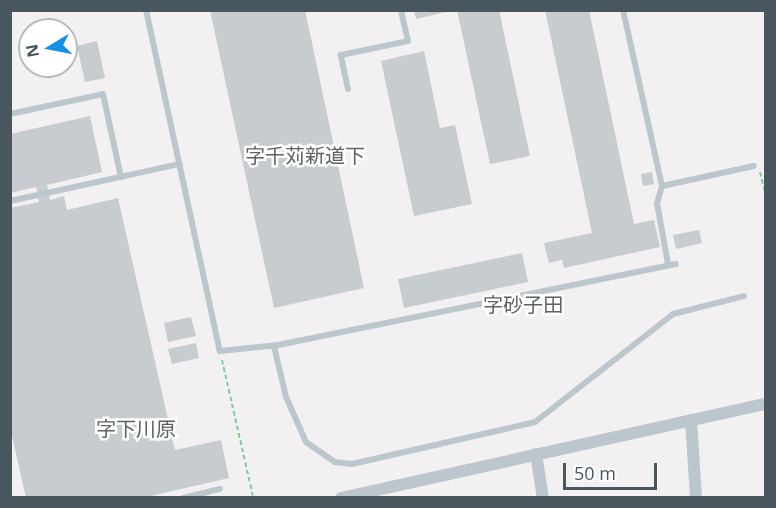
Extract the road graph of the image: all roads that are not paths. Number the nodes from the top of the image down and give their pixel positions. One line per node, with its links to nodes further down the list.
1 (146, 10): 6 (lane)
2 (401, 10): 4 (lane)
3 (623, 10): 9 (lane)
4 (348, 89)
5 (10, 114): 8 (lane)
6 (180, 164): 8 (lane); 14 (lane)
7 (754, 166): 9 (lane)
8 (121, 177): 10 (lane)
9 (662, 186): 11 (lane)
10 (10, 201)
11 (668, 264): 12 (lane); 14 (lane)
12 (676, 264)
13 (744, 296): 14 (lane)
14 (274, 346)
15 (765, 404): 16 (street)
16 (691, 420): 17 (street); 22 (street)
17 (536, 454): 20 (street); 21 (street)
18 (220, 489): 19 (lane)
19 (183, 498)
20 (341, 498)
21 (543, 498)
22 (696, 498)

